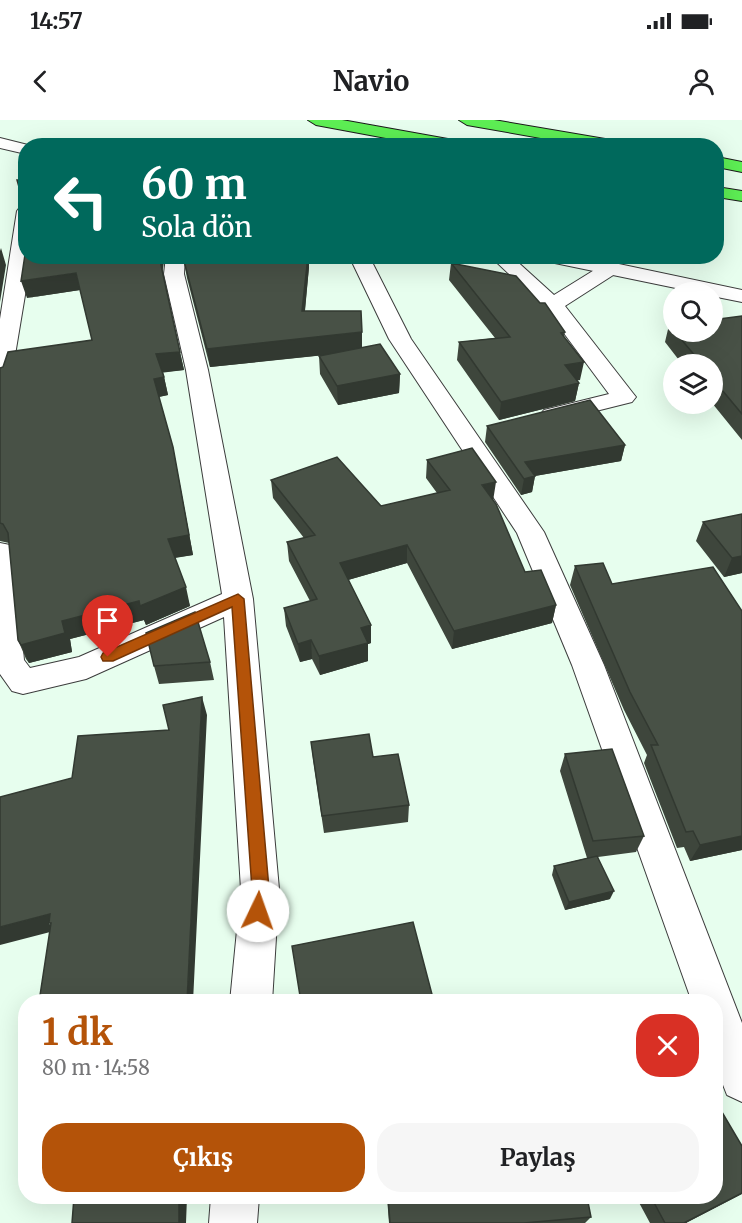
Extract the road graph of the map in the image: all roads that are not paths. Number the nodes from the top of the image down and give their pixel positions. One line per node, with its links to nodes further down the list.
1 (316, 120): 3 (highway)
2 (467, 120): 4 (highway)
3 (415, 138)
4 (571, 138)
5 (0, 143): 6 (street)
6 (18, 147)
7 (724, 163): 8 (highway)
8 (742, 167)
9 (724, 193): 10 (highway)
10 (742, 196)
11 (19, 264): 19 (street)
12 (175, 264): 22 (street)
13 (363, 264): 24 (street)
14 (508, 264): 18 (street)
15 (591, 264): 16 (street)
16 (611, 268): 17 (street); 18 (street)
17 (742, 296)
18 (553, 305): 20 (street)
19 (0, 379)
20 (534, 420)
21 (0, 552): 22 (street)
22 (238, 599): 23 (street)
23 (252, 994)
24 (710, 994)
25 (723, 1028): 26 (street)
26 (742, 1080)
27 (234, 1204): 28 (street)
28 (233, 1223)

